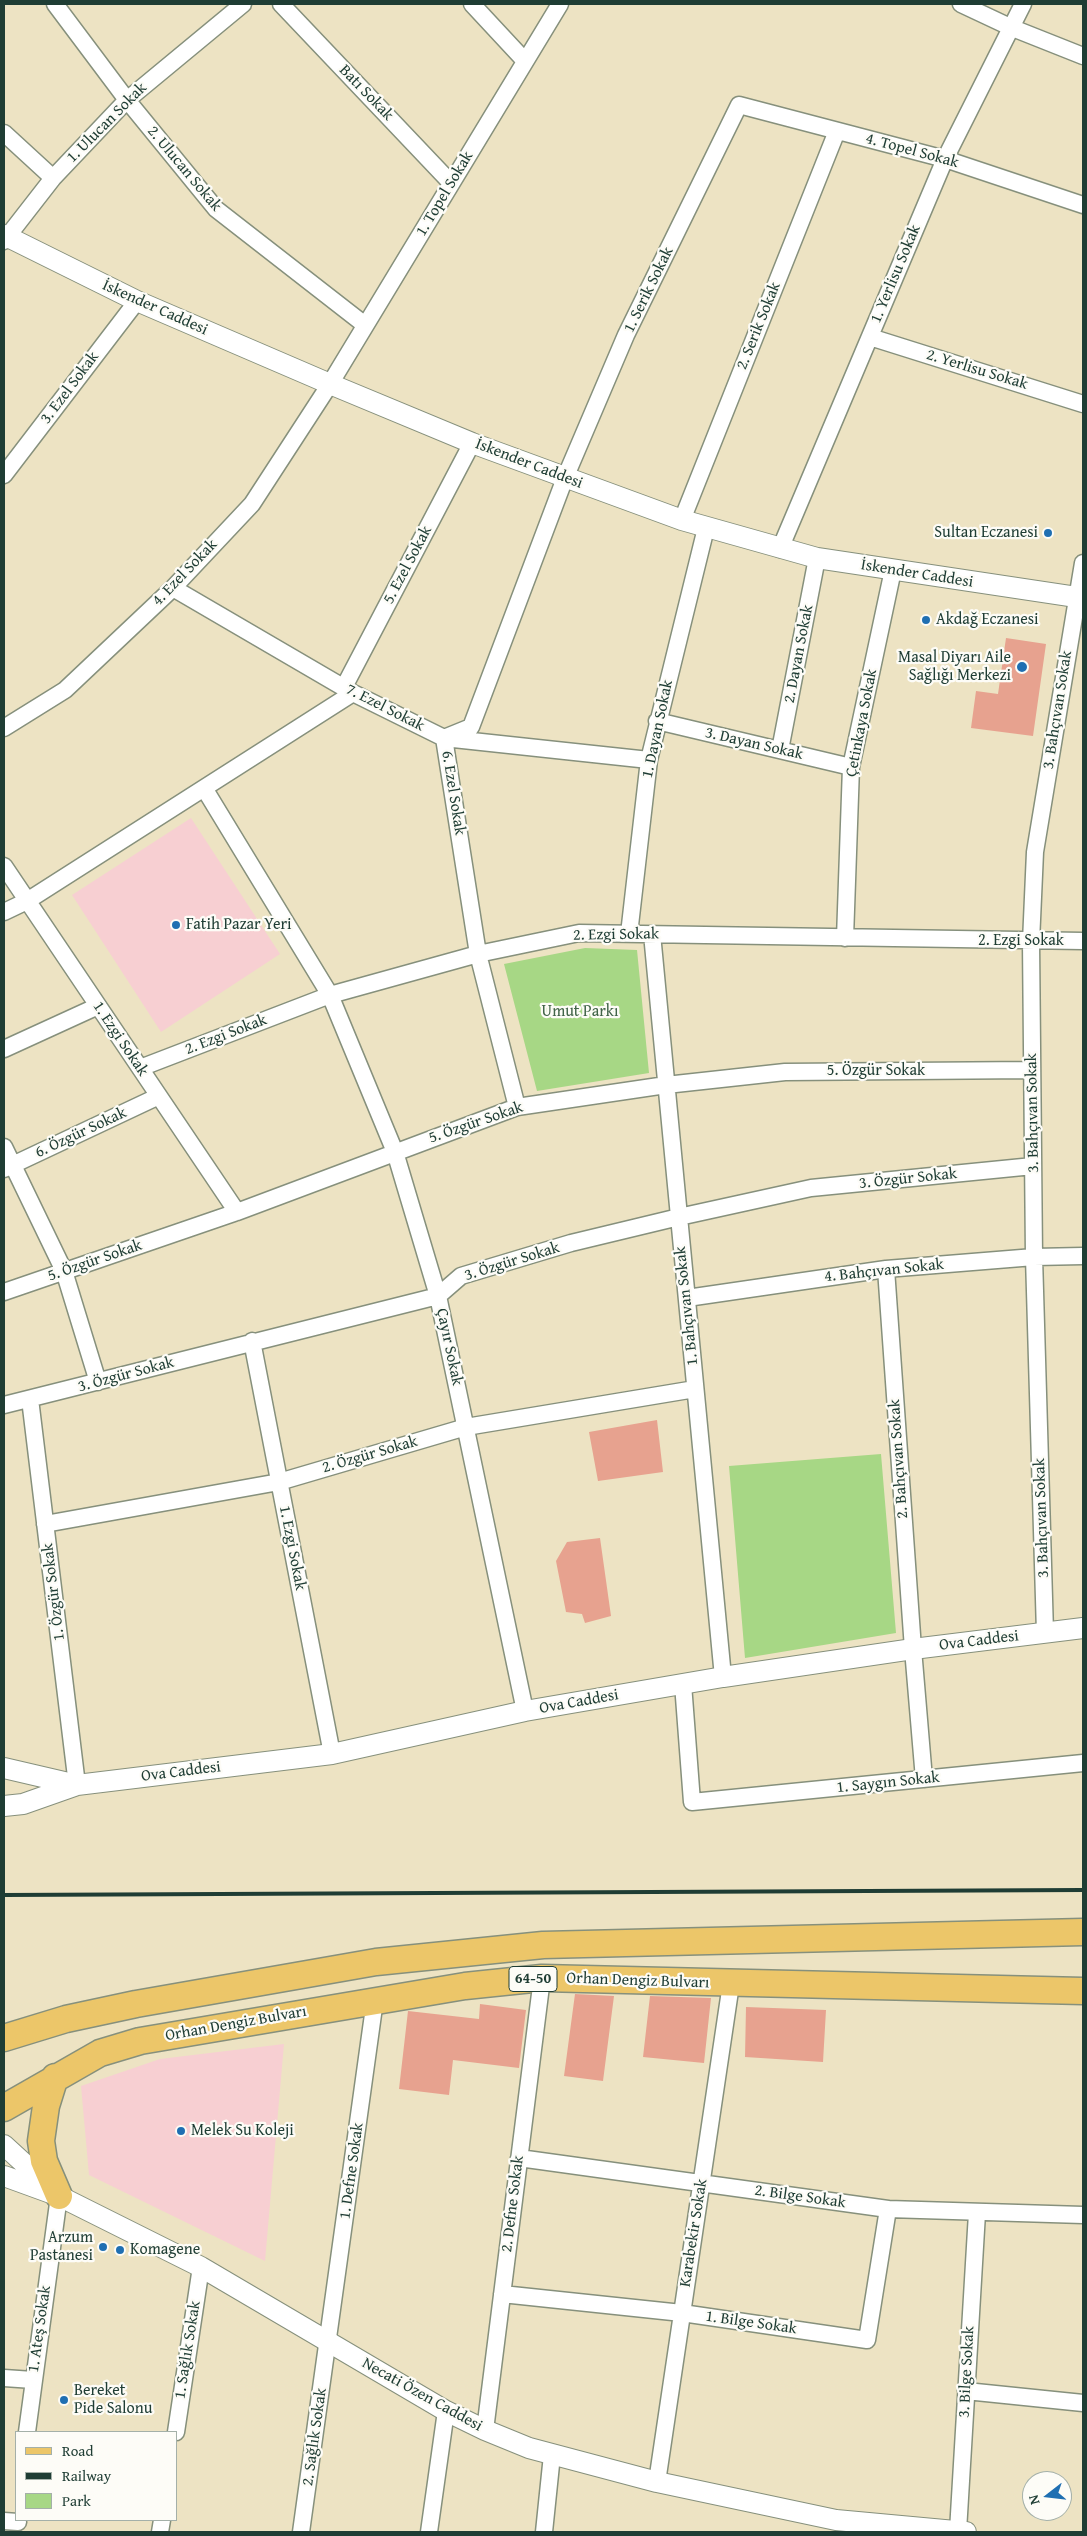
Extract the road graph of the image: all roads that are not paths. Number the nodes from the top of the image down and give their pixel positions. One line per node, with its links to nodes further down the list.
1 (55, 4): 11 (street, 2. Ulucan Sokak)
2 (243, 4): 11 (street, 1. Ulucan Sokak)
3 (281, 4): 17 (street, Batı Sokak)
4 (472, 4): 10 (street)
5 (560, 4): 10 (street, 1. Topel Sokak)
6 (961, 4): 8 (street)
7 (1023, 4): 8 (street, 1. Yerlisu Sokak)
8 (1010, 27): 9 (street); 15 (street, 1. Yerlisu Sokak)
9 (1083, 56)
10 (525, 61): 17 (street, 1. Topel Sokak)
11 (127, 100): 16 (street, 1. Ulucan Sokak); 21 (street, 2. Ulucan Sokak)
12 (740, 105): 13 (street, 4. Topel Sokak); 27 (street, 1. Serik Sokak)
13 (837, 131): 15 (street, 4. Topel Sokak); 28 (street, 2. Serik Sokak)
14 (4, 133): 16 (street)
15 (944, 159): 18 (street, 4. Topel Sokak); 22 (street, 1. Yerlisu Sokak)
16 (53, 178): 19 (street, 1. Ulucan Sokak)
17 (451, 183): 21 (street, 1. Topel Sokak)
18 (1083, 205)
19 (5, 237): 20 (street, İskender Caddesi)
20 (136, 301): 23 (street, İskender Caddesi); 26 (street, 3. Ezel Sokak)
21 (365, 325): 23 (street, 1. Topel Sokak)
22 (870, 336): 24 (street, 2. Yerlisu Sokak); 30 (street, 1. Yerlisu Sokak)
23 (330, 384): 25 (street, İskender Caddesi); 34 (street, 4. Ezel Sokak)
24 (1083, 404)
25 (472, 443): 27 (street, İskender Caddesi); 36 (street, 5. Ezel Sokak)
26 (4, 475)
27 (565, 478): 28 (street, İskender Caddesi); 39 (street, 6. Ezel Sokak)
28 (682, 520): 29 (street, İskender Caddesi)
29 (706, 528): 30 (street, İskender Caddesi); 37 (street, 1. Dayan Sokak)
30 (780, 549): 31 (street, İskender Caddesi)
31 (818, 558): 33 (street, İskender Caddesi); 40 (street, 2. Dayan Sokak)
32 (1083, 563): 35 (street, 3. Bahçıvan Sokak)
33 (893, 570): 35 (street, İskender Caddesi); 42 (street, Çetinkaya Sokak)
34 (173, 588): 36 (street, 7. Ezel Sokak); 38 (street, 4. Ezel Sokak)
35 (1080, 598): 51 (street, 3. Bahçıvan Sokak)
36 (349, 690): 39 (street, 7. Ezel Sokak); 43 (street)
37 (657, 721): 40 (street, 3. Dayan Sokak); 41 (street, 1. Dayan Sokak)
38 (4, 728)
39 (444, 738): 41 (street, 7. Ezel Sokak); 52 (street, 6. Ezel Sokak)
40 (780, 750): 42 (street, 3. Dayan Sokak)
41 (650, 760): 47 (street, 1. Dayan Sokak)
42 (851, 767): 49 (street, Çetinkaya Sokak)
43 (204, 788): 45 (street); 53 (street, Çayır Sokak)
44 (4, 866): 45 (street, 1. Ezgi Sokak)
45 (27, 901): 46 (street); 54 (street, 1. Ezgi Sokak)
46 (4, 912)
47 (629, 934): 48 (street, 2. Ezgi Sokak); 52 (street, 2. Ezgi Sokak)
48 (652, 934): 49 (street, 2. Ezgi Sokak); 58 (street, 1. Bahçıvan Sokak)
49 (845, 938): 51 (street, 2. Ezgi Sokak)
50 (1083, 941): 51 (street, 2. Ezgi Sokak)
51 (1031, 942): 57 (street, 3. Bahçıvan Sokak)
52 (478, 954): 53 (street, 2. Ezgi Sokak); 60 (street, 6. Ezel Sokak)
53 (330, 994): 56 (street, 2. Ezgi Sokak); 62 (street, Çayır Sokak)
54 (98, 1006): 55 (street); 56 (street, 1. Ezgi Sokak)
55 (4, 1049)
56 (140, 1068): 59 (street, 1. Ezgi Sokak)
57 (1032, 1070): 58 (street, 5. Özgür Sokak); 63 (street, 3. Bahçıvan Sokak)
58 (666, 1085): 60 (street, 5. Özgür Sokak); 66 (street, 1. Bahçıvan Sokak)
59 (158, 1096): 64 (street, 6. Özgür Sokak); 65 (street, 1. Ezgi Sokak)
60 (517, 1106): 62 (street, 5. Özgür Sokak)
61 (4, 1147): 64 (street)
62 (395, 1152): 65 (street, 5. Özgür Sokak); 72 (street, Çayır Sokak)
63 (1033, 1166): 66 (street, 3. Özgür Sokak); 68 (street, 3. Bahçıvan Sokak)
64 (8, 1167): 70 (street)
65 (237, 1212): 70 (street, 5. Özgür Sokak)
66 (679, 1217): 72 (street, 3. Özgür Sokak); 73 (street, 1. Bahçıvan Sokak)
67 (1083, 1256): 68 (street, 4. Bahçıvan Sokak)
68 (1034, 1257): 69 (street, 4. Bahçıvan Sokak); 83 (street, 3. Bahçıvan Sokak)
69 (886, 1269): 73 (street, 4. Bahçıvan Sokak); 84 (street, 2. Bahçıvan Sokak)
70 (64, 1271): 71 (street, 5. Özgür Sokak); 75 (street)
71 (4, 1292)
72 (438, 1296): 74 (street, 3. Özgür Sokak); 79 (street, Çayır Sokak)
73 (686, 1298): 76 (street, 1. Bahçıvan Sokak)
74 (252, 1341): 75 (street, 3. Özgür Sokak); 80 (street, 1. Ezgi Sokak)
75 (98, 1382): 77 (street, 3. Özgür Sokak)
76 (695, 1389): 79 (street, 2. Özgür Sokak); 85 (street, 1. Bahçıvan Sokak)
77 (30, 1399): 78 (street, 3. Özgür Sokak); 81 (street, 1. Özgür Sokak)
78 (4, 1404)
79 (466, 1427): 80 (street, 2. Özgür Sokak); 87 (street, Çayır Sokak)
80 (279, 1482): 81 (street, 2. Özgür Sokak); 88 (street, 1. Ezgi Sokak)
81 (45, 1524): 92 (street, 1. Özgür Sokak)
82 (1083, 1628): 83 (street, Ova Caddesi)
83 (1046, 1633): 84 (street, Ova Caddesi)
84 (912, 1649): 85 (street, Ova Caddesi); 91 (street, 2. Bahçıvan Sokak)
85 (723, 1677): 86 (street, Ova Caddesi)
86 (683, 1684): 87 (street, Ova Caddesi); 91 (street, 1. Saygın Sokak)
87 (525, 1711): 88 (street, Ova Caddesi)
88 (332, 1754): 92 (street, Ova Caddesi)
89 (1083, 1764): 91 (street, 1. Saygın Sokak)
90 (4, 1768): 92 (street)
91 (924, 1779)
92 (77, 1785): 93 (street)
93 (4, 1806)
94 (1083, 1932): 99 (main road, 64-50)
95 (542, 1978): 96 (main road, Orhan Dengiz Bulvarı / 64-50); 98 (main road, Orhan Dengiz Bulvarı / 64-50); 103 (street, 2. Defne Sokak)
96 (731, 1984): 97 (main road, Orhan Dengiz Bulvarı / 64-50); 105 (street, Karabekir Sokak)
97 (1083, 1991)
98 (375, 2000): 100 (main road, Orhan Dengiz Bulvarı / 64-50); 113 (street, 1. Defne Sokak)
99 (4, 2038)
100 (56, 2077): 101 (main road, Orhan Dengiz Bulvarı / 64-50); 106 (main road)
101 (4, 2108)
102 (4, 2144): 106 (street)
103 (519, 2158): 105 (street, 2. Bilge Sokak); 111 (street, 2. Defne Sokak)
104 (4, 2176): 106 (street)
105 (701, 2184): 107 (street, 2. Bilge Sokak); 112 (street, Karabekir Sokak)
106 (58, 2196): 110 (street, Necati Özen Caddesi); 115 (street, 1. Ateş Sokak)
107 (888, 2209): 108 (street, 2. Bilge Sokak); 112 (street, 1. Bilge Sokak)
108 (977, 2213): 109 (street, 2. Bilge Sokak); 116 (street, 3. Bilge Sokak)
109 (1083, 2215)
110 (201, 2267): 113 (street, Necati Özen Caddesi); 121 (street, 1. Sağlık Sokak)
111 (502, 2294): 112 (street, 1. Bilge Sokak); 119 (street, 2. Defne Sokak)
112 (682, 2313): 123 (street, Karabekir Sokak)
113 (328, 2342): 118 (street, Necati Özen Caddesi); 125 (street, 2. Sağlık Sokak)
114 (4, 2378): 115 (street)
115 (33, 2380): 120 (street, 1. Ateş Sokak)
116 (966, 2391): 117 (street); 128 (street, 3. Bilge Sokak)
117 (1083, 2403)
118 (446, 2412): 119 (street, Necati Özen Caddesi); 126 (street)
119 (485, 2430): 122 (street, Necati Özen Caddesi)
120 (27, 2431)
121 (176, 2431)
122 (552, 2455): 123 (street, Necati Özen Caddesi); 127 (street)
123 (656, 2482): 124 (street, Necati Özen Caddesi)
124 (835, 2526): 128 (street, Necati Özen Caddesi)
125 (301, 2532)
126 (429, 2532)
127 (544, 2532)
128 (962, 2532)

